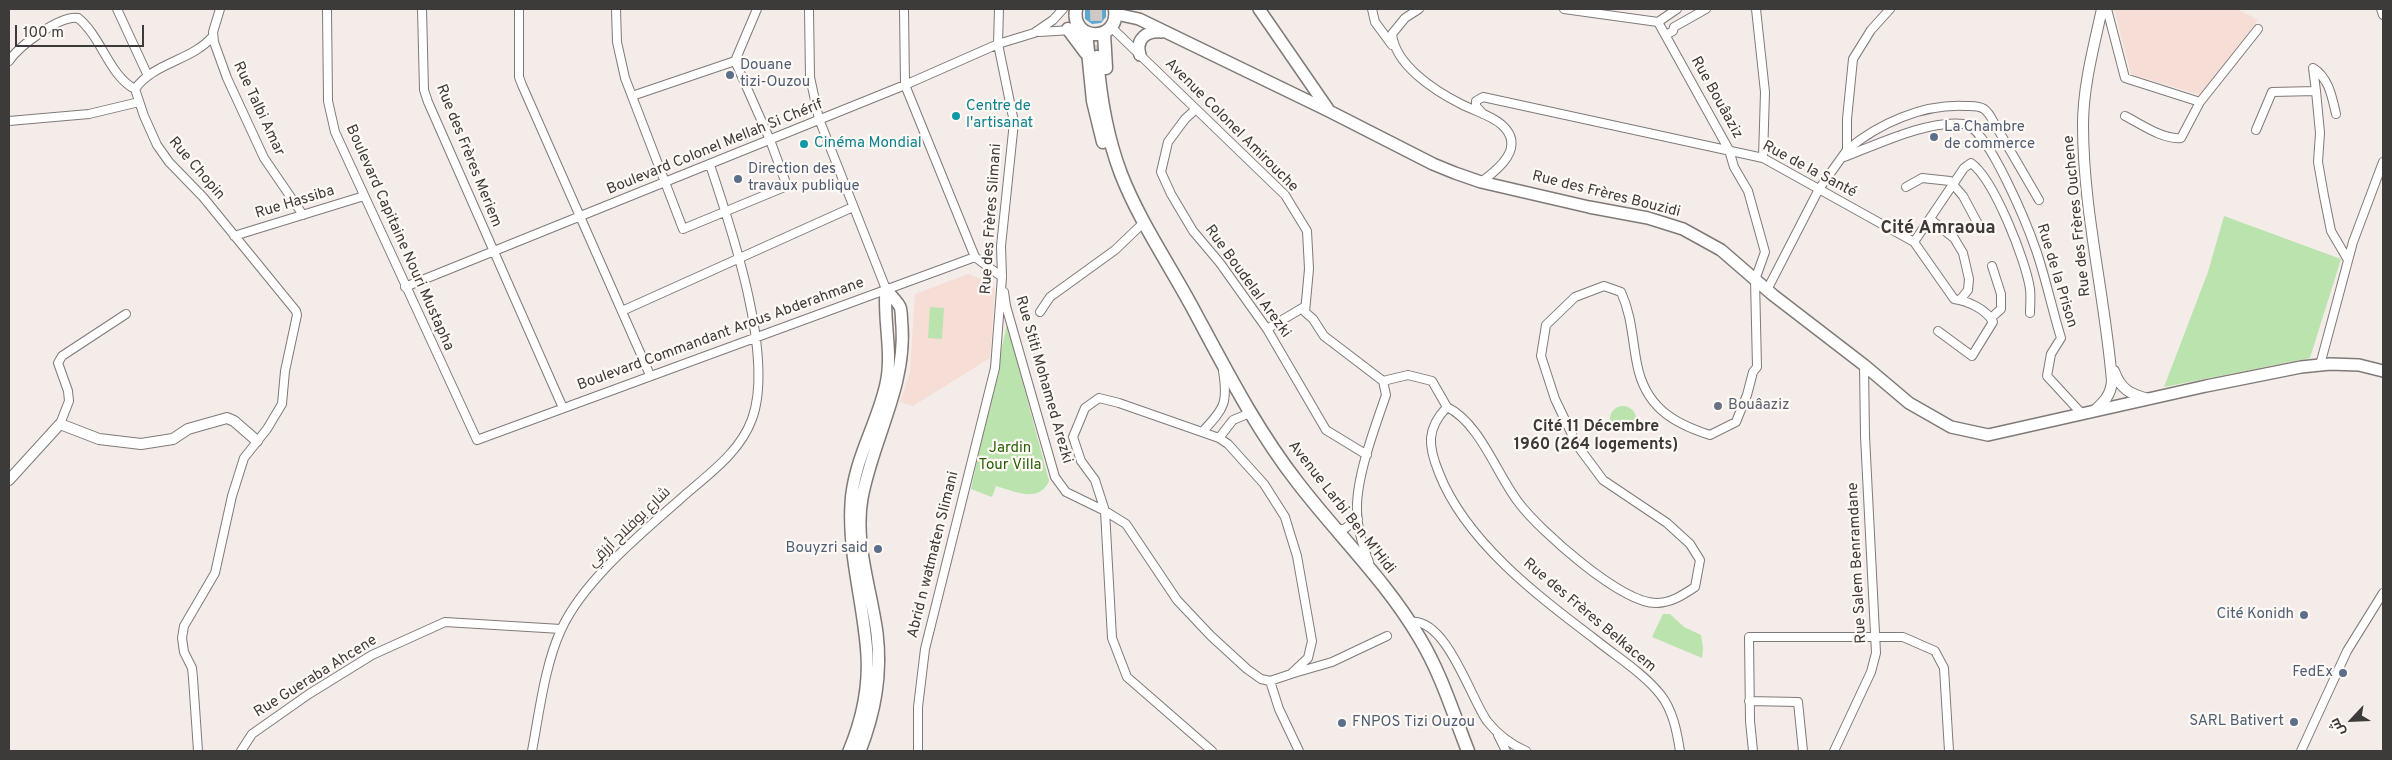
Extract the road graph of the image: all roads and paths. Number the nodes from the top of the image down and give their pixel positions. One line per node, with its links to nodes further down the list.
1 (117, 9): 43 (street)
2 (220, 9): 36 (street)
3 (327, 9): 69 (street, Boulevard Capitaine Nouri Mustapha)
4 (422, 9): 81 (street, Rue des Frères Meriem)
5 (519, 9): 74 (street)
6 (616, 9): 47 (street)
7 (757, 9): 42 (street)
8 (809, 9): 55 (street)
9 (904, 9): 44 (street)
10 (999, 9): 37 (street, Rue des Frères Slimani)
11 (1063, 9): 34 (street, Boulevard Colonel Mellah Si Chérif)
12 (1076, 9): 32 (main road, Avenue Larbi Ben M'Hidi)
13 (1259, 9): 51 (main road)
14 (1372, 9): 38 (street)
15 (1418, 9): 38 (street)
16 (1564, 9): 27 (street)
17 (1677, 9): 27 (street)
18 (1706, 9): 35 (street)
19 (1756, 9): 61 (street)
20 (1890, 9): 60 (street)
21 (2096, 9): 28 (street)
22 (2102, 9): 28 (street, Rue des Frères Ouchene)
23 (2107, 9): 49 (street)
24 (2381, 9): 26 (street)
25 (1122, 12): 31 (main road); 33 (main road, Rue des Frères Bouzidi)
26 (2383, 15)
27 (1658, 22): 35 (street, Rue Bouâaziz)
28 (2098, 26): 101 (street, Rue des Frères Ouchene)
29 (1068, 29): 32 (street, Boulevard Colonel Mellah Si Chérif); 34 (street, Boulevard Colonel Mellah Si Chérif); 40 (main road)
30 (2258, 29): 49 (street)
31 (1107, 30): 32 (main road); 39 (street, Avenue Colonel Amirouche); 79 (main road, Avenue Larbi Ben M'Hidi)
32 (1085, 31): 40 (main road, Avenue Larbi Ben M'Hidi)
33 (1165, 32): 39 (main road); 51 (main road, Rue des Frères Bouzidi)
34 (1034, 33): 37 (street, Boulevard Colonel Mellah Si Chérif)
35 (1666, 35): 59 (street, Rue Bouâaziz)
36 (213, 36): 43 (street); 73 (street, Rue Talbi Amar)
37 (998, 44): 44 (street, Boulevard Colonel Mellah Si Chérif); 86 (street, Rue des Frères Slimani)
38 (1393, 47): 52 (street)
39 (1140, 55): 50 (street, Avenue Colonel Amirouche)
40 (1092, 57): 77 (main road, Avenue Larbi Ben M'Hidi); 79 (main road, Avenue Larbi Ben M'Hidi)
41 (9, 61): 45 (street)
42 (735, 61): 47 (street); 58 (street)
43 (148, 76): 45 (street)
44 (905, 85): 55 (street, Boulevard Colonel Mellah Si Chérif); 82 (street)
45 (135, 89): 48 (street, Rue Chopin)
46 (2316, 91): 53 (street); 57 (street); 84 (street)
47 (632, 96): 65 (street)
48 (139, 102): 56 (street); 78 (street, Rue Chopin)
49 (2200, 102): 54 (street)
50 (1196, 109): 92 (street, Avenue Colonel Amirouche); 98 (street, Rue Boudelal Arezki)
51 (1329, 111): 64 (main road, Rue des Frères Bouzidi)
52 (1483, 114): 59 (street, Rue de la Santé); 64 (street)
53 (2336, 114)
54 (2125, 116)
55 (818, 120): 58 (street, Boulevard Colonel Mellah Si Chérif); 71 (street)
56 (9, 121)
57 (2256, 130)
58 (770, 140): 63 (street, Boulevard Colonel Mellah Si Chérif); 72 (street)
59 (1729, 150): 61 (street, Rue de la Santé); 87 (street, Rue Bouâaziz)
60 (1846, 154): 68 (street); 70 (street); 113 (street, Rue de la Prison)
61 (1763, 158): 68 (street, Rue de la Santé)
62 (2383, 162): 84 (street)
63 (710, 165): 65 (street, Boulevard Colonel Mellah Si Chérif); 72 (street, شارع بوفلاح أرزقي)
64 (1481, 182): 87 (main road, Rue des Frères Bouzidi)
65 (666, 183): 72 (street); 74 (street, Boulevard Colonel Mellah Si Chérif)
66 (1954, 184): 67 (street); 75 (street); 76 (street); 95 (street)
67 (1906, 187)
68 (1819, 189): 80 (street, Rue de la Santé); 90 (street)
69 (364, 196): 73 (street, Rue Hassiba); 88 (street, Boulevard Capitaine Nouri Mustapha)
70 (2039, 200)
71 (853, 207): 83 (street); 89 (street)
72 (726, 212): 83 (street, شارع بوفلاح أرزقي)
73 (303, 215): 78 (street, Rue Hassiba)
74 (580, 217): 81 (street, Boulevard Colonel Mellah Si Chérif); 93 (street)
75 (1930, 218): 80 (street); 91 (street)
76 (1978, 224)
77 (1139, 227): 79 (main road, Avenue Larbi Ben M'Hidi); 94 (street)
78 (234, 236): 118 (street, Rue Chopin)
79 (1151, 236): 102 (main road, Avenue Larbi Ben M'Hidi)
80 (1914, 242): 91 (street, Rue de la Santé)
81 (493, 252): 88 (street, Boulevard Colonel Mellah Si Chérif); 111 (street, Rue des Frères Meriem)
82 (975, 257): 86 (street); 89 (street, Boulevard Commandant Arous Abderahmane)
83 (738, 259): 93 (street); 100 (street, شارع بوفلاح أرزقي)
84 (2348, 260): 104 (street)
85 (1992, 266): 97 (street)
86 (1002, 277): 105 (street, Rue des Frères Slimani); 121 (street, Rue Stiti Mohamed Arezki)
87 (1755, 280): 90 (main road, Rue des Frères Bouzidi); 110 (street)
88 (405, 287): 117 (street, Boulevard Capitaine Nouri Mustapha)
89 (886, 289): 100 (street, Boulevard Commandant Arous Abderahmane); 138 (main road); 139 (main road)
90 (1767, 290): 103 (main road, Rue des Frères Bouzidi)
91 (1960, 300): 97 (street, Rue de la Santé)
92 (1304, 307): 98 (street); 108 (street)
93 (622, 311): 107 (street)
94 (1040, 312)
95 (2030, 312)
96 (126, 314): 114 (street)
97 (1991, 318): 99 (street)
98 (1267, 329): 119 (street, Rue Boudelal Arezki)
99 (1938, 331)
100 (755, 339): 107 (street, Boulevard Commandant Arous Abderahmane); 127 (street, شارع بوفلاح أرزقي)
101 (2110, 361): 109 (street, Rue des Frères Ouchene); 113 (street, Rue des Frères Ouchene)
102 (1222, 364): 112 (main road, Avenue Larbi Ben M'Hidi); 115 (street)
103 (1864, 365): 113 (main road, Rue des Frères Bouzidi); 129 (street, Rue Salem Benramdane)
104 (2320, 365): 106 (main road, Rue des Frères Bouzidi); 109 (main road, Rue des Frères Bouzidi)
105 (995, 368): 140 (street, Abrid n watmaten Slimani)
106 (2383, 371)
107 (650, 375): 111 (street, Boulevard Commandant Arous Abderahmane)
108 (1382, 381): 110 (street); 119 (street)
109 (2149, 399): 113 (main road, Rue des Frères Bouzidi)
110 (1447, 406): 148 (street, Rue des Frères Belkacem)
111 (563, 408): 117 (street, Boulevard Commandant Arous Abderahmane)
112 (1250, 413): 116 (street); 123 (main road, Avenue Larbi Ben M'Hidi)
113 (2088, 413)
114 (60, 424): 118 (street); 120 (street)
115 (1203, 431): 116 (street); 121 (street)
116 (1219, 438): 131 (street)
117 (477, 440)
118 (257, 441): 135 (street, Rue Chopin)
119 (1367, 455): 122 (street)
120 (9, 480)
121 (1105, 511): 132 (street, Rue Stiti Mohamed Arezki); 141 (street)
122 (1358, 519): 123 (street); 124 (street)
123 (1336, 529): 124 (main road, Avenue Larbi Ben M'Hidi)
124 (1373, 574): 126 (main road, Avenue Larbi Ben M'Hidi)
125 (2383, 593): 153 (street)
126 (1410, 622): 130 (main road, Avenue Larbi Ben M'Hidi); 134 (street)
127 (561, 629): 136 (street, Rue Gueraba Ahcene); 137 (street, شارع بوفلاح أرزقي)
128 (1387, 636): 131 (street)
129 (1876, 636): 133 (street); 151 (street, Rue Salem Benramdane); 152 (street)
130 (1436, 668): 143 (main road, Avenue Larbi Ben M'Hidi); 144 (main road, Avenue Larbi Ben M'Hidi); 145 (main road, Avenue Larbi Ben M'Hidi)
131 (1291, 674): 132 (street)
132 (1270, 681): 142 (street)
133 (1749, 701): 149 (street); 150 (street)
134 (1497, 733): 146 (street); 147 (street)
135 (198, 751)
136 (241, 751)
137 (532, 751)
138 (849, 751)
139 (860, 751)
140 (918, 751)
141 (1212, 751)
142 (1298, 751)
143 (1458, 751)
144 (1468, 751)
145 (1477, 751)
146 (1506, 751)
147 (1526, 751)
148 (1680, 751)
149 (1753, 751)
150 (1803, 751)
151 (1834, 751)
152 (1949, 751)
153 (2301, 751)

